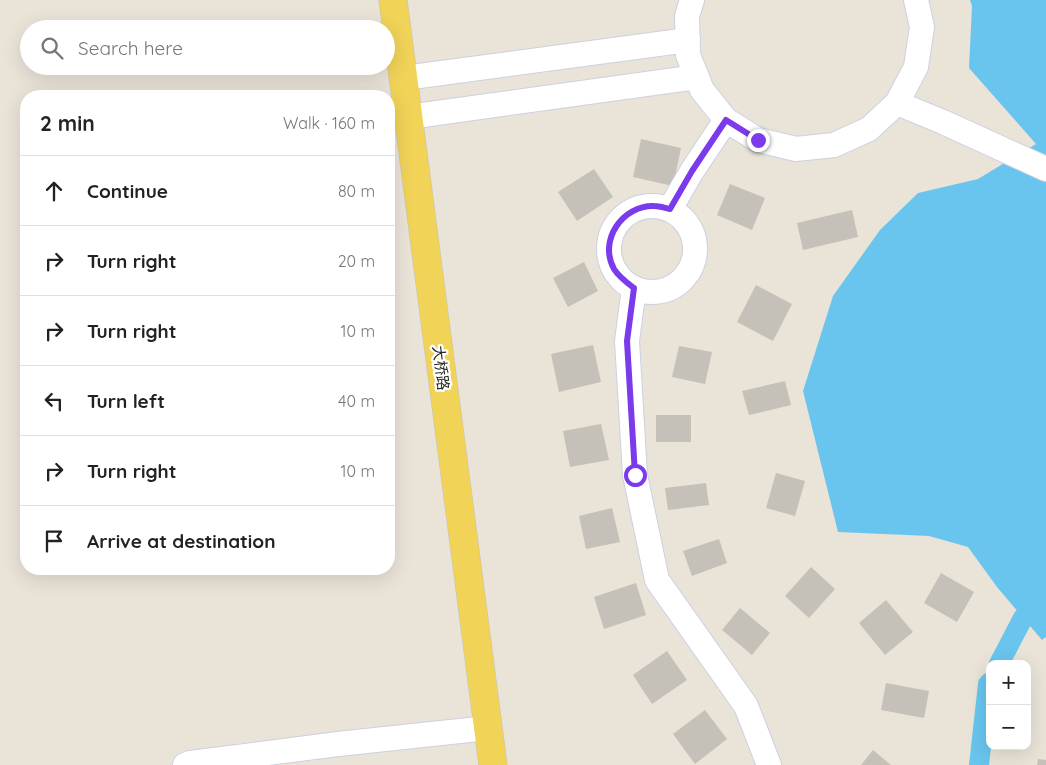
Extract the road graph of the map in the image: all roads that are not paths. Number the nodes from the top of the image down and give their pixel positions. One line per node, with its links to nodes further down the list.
1 (393, 0): 6 (main road, 大桥路)
2 (692, 0): 4 (street)
3 (916, 0): 7 (street)
4 (688, 40): 5 (street); 6 (street)
5 (697, 77): 8 (street); 9 (street)
6 (404, 78): 8 (main road, 大桥路)
7 (897, 103): 9 (street); 10 (street)
8 (408, 117): 13 (main road, 大桥路)
9 (726, 120): 11 (street)
10 (1046, 169)
11 (670, 209): 12 (street); 12 (street)
12 (634, 288): 17 (street)
13 (488, 728): 14 (street); 16 (main road, 大桥路)
14 (339, 754): 15 (street)
15 (185, 765)
16 (492, 765)
17 (769, 765)

